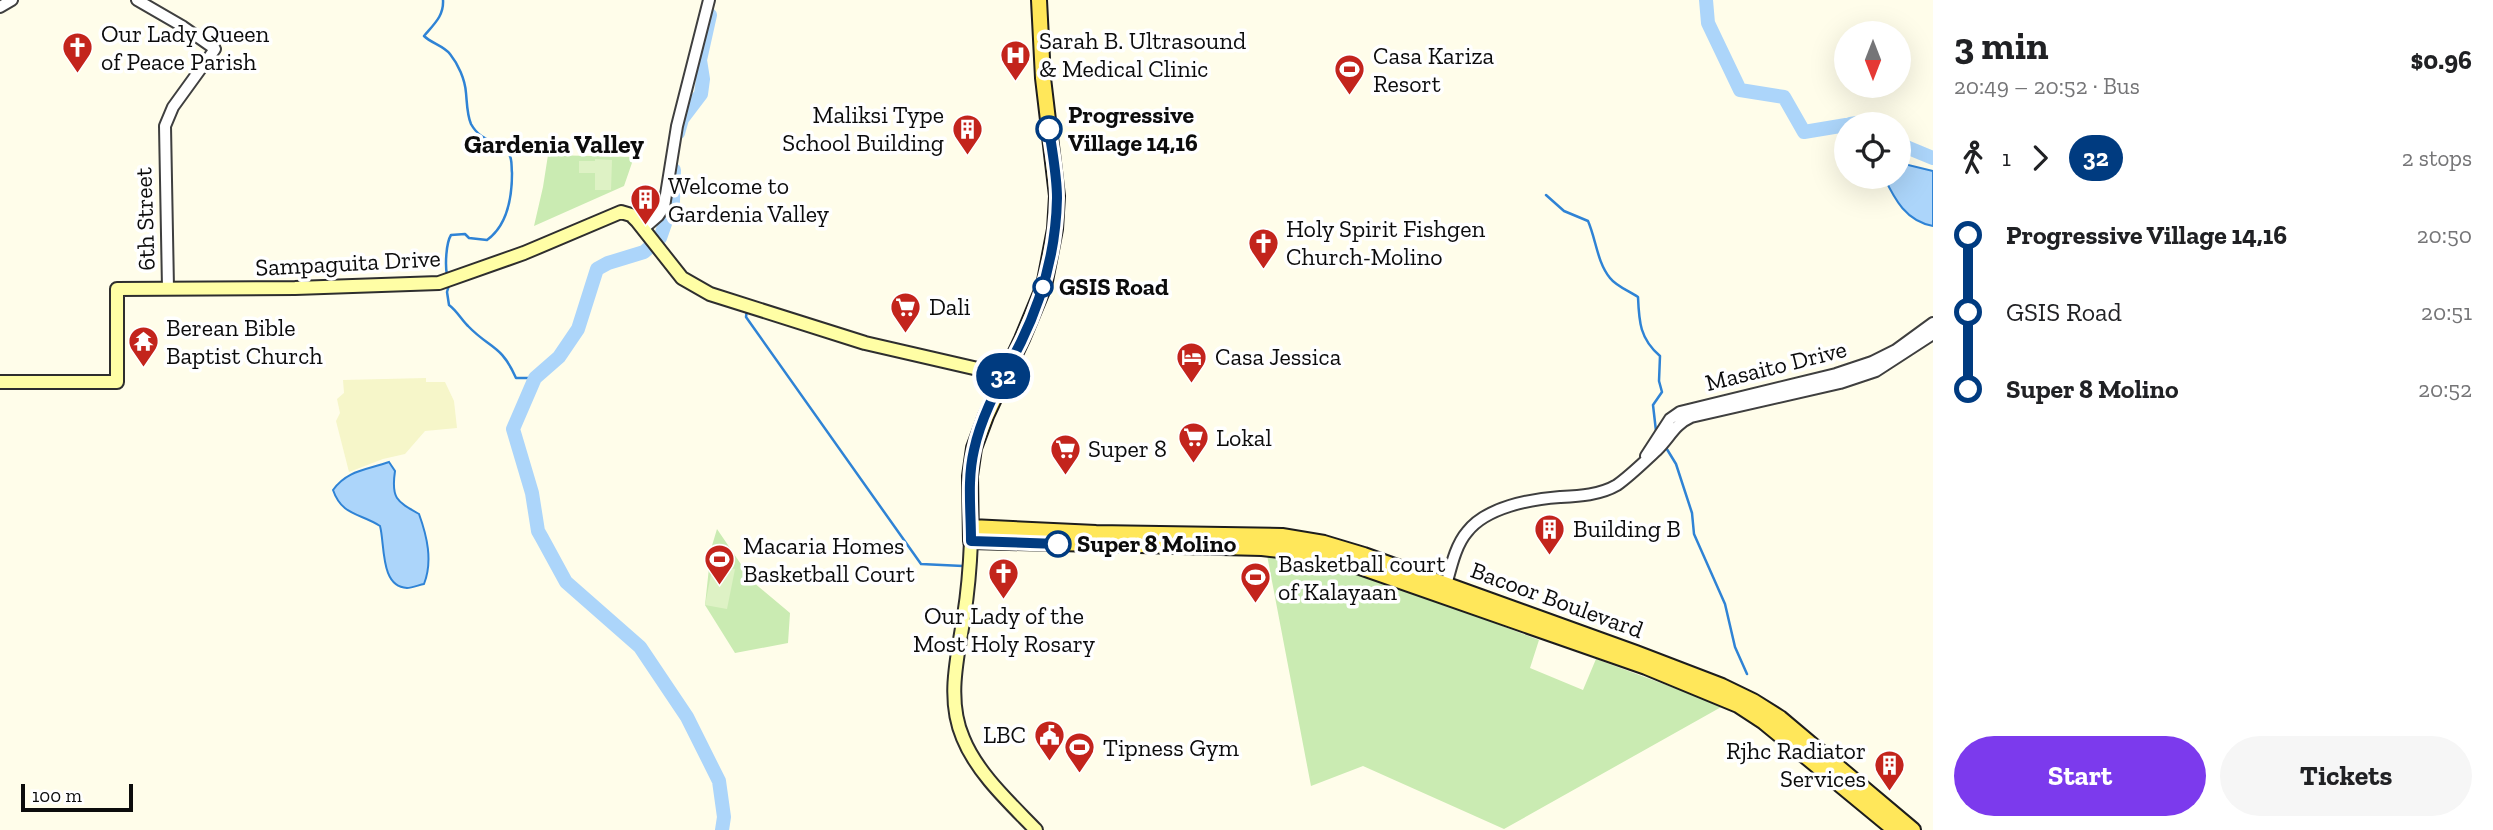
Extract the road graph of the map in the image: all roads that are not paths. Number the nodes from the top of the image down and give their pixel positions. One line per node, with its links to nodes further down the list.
1 (12, 0): 5 (street)
2 (137, 0): 7 (street, 6th Street)
3 (709, 0): 6 (street)
4 (1039, 0): 10 (main road)
5 (0, 7)
6 (643, 229): 7 (main road, Sampaguita Drive); 10 (main road)
7 (168, 288): 11 (main road, Sampaguita Drive)
8 (1933, 323): 12 (street, Masaito Drive)
9 (1933, 334): 12 (street, Masaito Drive)
10 (1004, 375): 13 (main road)
11 (0, 382)
12 (1664, 434): 14 (street, Masaito Drive)
13 (971, 534): 14 (main road, Bacoor Boulevard); 16 (main road)
14 (1444, 589): 15 (main road, Bacoor Boulevard)
15 (1751, 706): 17 (main road, Bacoor Boulevard); 18 (main road, Bacoor Boulevard)
16 (1037, 830)
17 (1895, 830)
18 (1913, 830)

